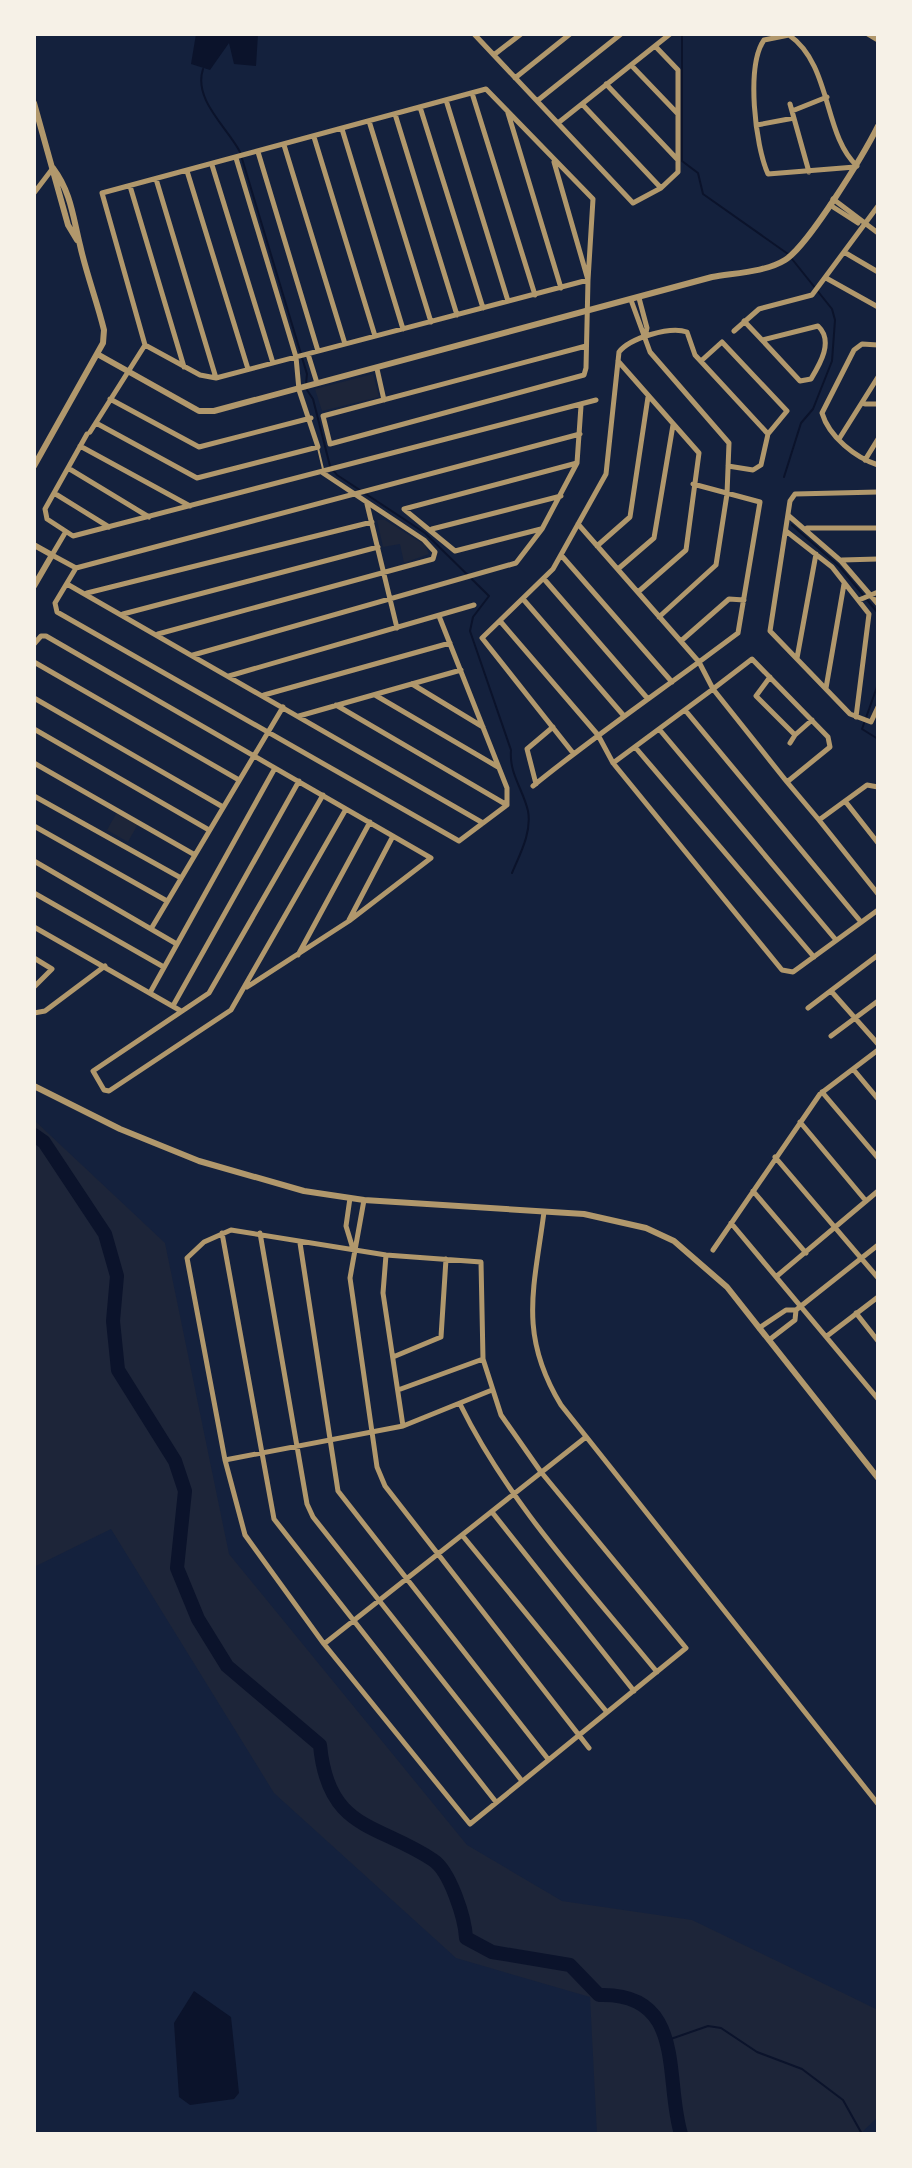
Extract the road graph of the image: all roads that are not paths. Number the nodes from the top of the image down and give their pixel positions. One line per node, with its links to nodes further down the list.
1 (474, 34): 9 (street)
2 (521, 34): 9 (street)
3 (570, 34): 11 (street)
4 (621, 34): 16 (street)
5 (670, 34): 8 (street)
6 (868, 34): 7 (street)
7 (878, 40)
8 (655, 46): 10 (street); 23 (street)
9 (495, 54): 11 (street)
10 (631, 65): 12 (street); 23 (street)
11 (515, 78): 16 (street)
12 (606, 84): 18 (street); 34 (street)
13 (472, 93): 15 (street); 20 (street); 53 (street)
14 (827, 97): 21 (street); 26 (street); 36 (street)
15 (446, 100): 19 (street); 56 (street)
16 (537, 101): 25 (street)
17 (34, 103): 37 (street)
18 (582, 104): 25 (street); 42 (street)
19 (420, 107): 22 (street); 58 (street)
20 (507, 111): 33 (street); 52 (street)
21 (792, 111): 26 (street); 39 (street)
22 (395, 114): 24 (street); 60 (street)
23 (677, 114): 34 (street)
24 (369, 121): 28 (street); 62 (street)
25 (558, 123): 42 (street)
26 (757, 125): 39 (street)
27 (878, 126): 36 (street)
28 (342, 129): 29 (street); 63 (street)
29 (314, 137): 30 (street); 65 (street)
30 (284, 145): 31 (street); 68 (street)
31 (258, 152): 32 (street); 72 (street)
32 (237, 158): 35 (street); 74 (street)
33 (553, 158): 51 (street); 51 (street)
34 (678, 160): 42 (street)
35 (212, 165): 38 (street); 77 (street)
36 (857, 167): 39 (street); 44 (street)
37 (53, 168): 43 (street); 73 (street)
38 (187, 171): 40 (street); 79 (street)
39 (809, 172)
40 (156, 179): 41 (street); 83 (street)
41 (130, 186): 69 (street); 78 (street)
42 (661, 188)
43 (34, 193)
44 (831, 201): 46 (street); 54 (street)
45 (878, 206): 46 (street)
46 (863, 224): 47 (street); 48 (street)
47 (878, 233)
48 (844, 252): 49 (street); 50 (street)
49 (878, 272)
50 (826, 278): 57 (street); 61 (street)
51 (588, 280): 52 (street); 59 (street)
52 (561, 288): 53 (street)
53 (535, 295): 56 (street)
54 (639, 298): 55 (street); 66 (street)
55 (631, 300): 59 (street); 66 (street)
56 (508, 301): 58 (street)
57 (878, 307)
58 (483, 308): 60 (street)
59 (587, 312): 71 (street); 80 (street)
60 (457, 315): 62 (street)
61 (744, 321): 64 (street); 67 (street)
62 (431, 322): 63 (street)
63 (403, 329): 65 (street)
64 (734, 331)
65 (375, 336): 68 (street)
66 (645, 338): 75 (street); 76 (street); 106 (street)
67 (762, 340): 67 (street)
68 (345, 344): 72 (street)
69 (145, 345): 78 (street); 81 (street)
70 (878, 345): 98 (street)
71 (586, 346): 88 (street); 88 (street)
72 (318, 351): 74 (street)
73 (99, 355): 81 (street); 105 (street)
74 (303, 355): 77 (street); 84 (street); 85 (street)
75 (617, 360): 86 (street); 120 (street)
76 (701, 361): 97 (street); 97 (street)
77 (273, 363): 79 (street)
78 (185, 368): 83 (street)
79 (248, 369): 83 (street)
80 (377, 369): 84 (street); 88 (street)
81 (127, 371): 85 (street); 87 (street)
82 (878, 377): 90 (street)
83 (216, 378)
84 (314, 386): 85 (street)
85 (300, 390): 93 (street)
86 (648, 396): 95 (street); 129 (street)
87 (110, 399): 93 (street); 94 (street)
88 (384, 400)
89 (596, 400): 92 (street)
90 (865, 404): 91 (street); 98 (street)
91 (878, 404)
92 (581, 406): 96 (street); 108 (street)
93 (311, 418): 101 (street)
94 (96, 423): 100 (street); 101 (street)
95 (673, 424): 109 (street); 137 (street)
96 (580, 434): 103 (street); 113 (street)
97 (768, 434): 106 (street)
98 (839, 439): 102 (street)
99 (878, 439): 102 (street)
100 (80, 446): 107 (street); 116 (street)
101 (318, 447): 108 (lane)
102 (865, 460): 104 (street)
103 (577, 463): 114 (street); 124 (street)
104 (878, 465)
105 (34, 466)
106 (728, 466): 112 (street)
107 (68, 468): 111 (street); 118 (street)
108 (326, 472): 113 (street); 116 (street)
109 (693, 484): 112 (street); 143 (street)
110 (878, 492): 117 (street)
111 (54, 493): 121 (street); 127 (street)
112 (727, 494): 149 (street); 154 (street)
113 (357, 495): 115 (street); 136 (street)
114 (561, 496): 124 (street); 125 (street)
115 (367, 503): 119 (street); 138 (street)
116 (190, 506): 118 (street)
117 (789, 516): 122 (street); 126 (street)
118 (149, 517): 121 (street)
119 (372, 522): 130 (street); 145 (street)
120 (578, 524): 129 (street); 133 (street)
121 (109, 527): 127 (street)
122 (807, 528): 123 (street); 135 (street)
123 (878, 528)
124 (431, 529): 125 (street)
125 (542, 529): 147 (street)
126 (786, 531): 131 (street); 162 (street)
127 (65, 533): 132 (street)
128 (34, 545): 132 (street)
129 (597, 546): 137 (street)
130 (378, 547): 138 (street); 152 (street)
131 (816, 553): 140 (street); 162 (street)
132 (52, 555): 136 (street); 142 (street)
133 (561, 555): 139 (street); 168 (street)
134 (878, 559): 135 (street)
135 (841, 561): 146 (street)
136 (76, 568): 141 (street)
137 (617, 569): 143 (street)
138 (384, 574): 147 (street); 157 (street)
139 (544, 579): 148 (street); 175 (street)
140 (844, 583): 146 (street); 171 (street)
141 (67, 584): 145 (street); 188 (street)
142 (34, 586)
143 (638, 592): 154 (street)
144 (878, 592): 146 (street)
145 (86, 594): 152 (street)
146 (864, 597): 150 (street); 182 (street)
147 (390, 599): 156 (street); 161 (street)
148 (523, 599): 155 (street); 181 (street)
149 (744, 600): 158 (street); 164 (street)
150 (878, 604)
151 (474, 605): 153 (street)
152 (122, 614): 157 (street)
153 (439, 616): 156 (street); 159 (street)
154 (659, 617): 158 (street)
155 (500, 621): 185 (street); 189 (street)
156 (397, 628): 166 (street)
157 (157, 634): 161 (street)
158 (681, 641): 164 (street)
159 (450, 643): 165 (street); 173 (street)
160 (34, 644): 194 (street)
161 (193, 655): 166 (street)
162 (796, 660): 171 (street)
163 (34, 662): 199 (street)
164 (699, 662): 168 (street); 170 (street)
165 (461, 670): 169 (street); 184 (street)
166 (228, 676): 173 (street)
167 (770, 677): 170 (street); 183 (street); 190 (street)
168 (672, 682): 175 (street)
169 (412, 684): 172 (street); 184 (street)
170 (713, 689): 179 (street); 201 (street)
171 (826, 689): 182 (street)
172 (375, 694): 176 (street); 198 (street)
173 (263, 695): 177 (street)
174 (34, 698): 207 (street)
175 (648, 699): 181 (street)
176 (336, 705): 180 (street); 206 (street)
177 (283, 707): 180 (street); 188 (street)
178 (878, 707): 182 (street)
179 (685, 710): 187 (street); 224 (street)
180 (298, 716): 211 (street)
181 (624, 717): 189 (street)
182 (856, 717)
183 (812, 720): 190 (street); 201 (street)
184 (483, 727): 198 (street)
185 (553, 727): 193 (street); 193 (street)
186 (34, 729): 213 (street)
187 (659, 729): 192 (street); 227 (street)
188 (268, 732): 194 (street); 211 (street)
189 (598, 735): 193 (street); 196 (street)
190 (795, 735): 191 (street)
191 (790, 743)
192 (635, 747): 196 (street); 231 (street)
193 (573, 753)
194 (254, 756): 197 (street); 199 (street)
195 (34, 763): 216 (street)
196 (613, 763): 231 (street)
197 (275, 768): 200 (street); 228 (street)
198 (499, 768): 206 (street)
199 (239, 780): 207 (street)
200 (299, 781): 203 (street); 240 (street)
201 (787, 782): 209 (street)
202 (878, 787): 205 (street)
203 (323, 795): 208 (street); 242 (street)
204 (34, 796): 218 (street)
205 (845, 801): 209 (street); 215 (street)
206 (507, 805): 211 (street)
207 (223, 807): 213 (street)
208 (346, 809): 210 (street); 236 (street)
209 (819, 820): 220 (street)
210 (370, 822): 214 (street); 230 (street)
211 (483, 823)
212 (34, 826): 221 (street)
213 (209, 830): 216 (street)
214 (393, 836): 223 (street); 223 (street)
215 (878, 843)
216 (195, 855): 218 (street)
217 (34, 861): 226 (street)
218 (181, 878): 221 (street)
219 (34, 893): 234 (street)
220 (878, 894)
221 (167, 901): 226 (street)
222 (878, 910): 224 (street)
223 (349, 921): 230 (street)
224 (861, 922): 227 (street)
225 (34, 927): 233 (street)
226 (151, 929): 228 (street)
227 (836, 940): 231 (street)
228 (175, 943): 234 (street)
229 (878, 955): 238 (street)
230 (297, 957): 236 (street)
231 (814, 957)
232 (34, 958): 235 (street)
233 (105, 966): 237 (street); 243 (street)
234 (162, 966): 237 (street)
235 (34, 987)
236 (245, 988): 242 (street)
237 (151, 991): 240 (street)
238 (831, 991): 241 (street); 244 (street)
239 (878, 1001): 244 (street)
240 (174, 1004): 242 (street)
241 (808, 1008)
242 (181, 1011)
243 (34, 1013)
244 (855, 1018): 245 (street); 246 (street)
245 (831, 1036)
246 (878, 1044)
247 (878, 1050): 248 (street)
248 (853, 1069): 250 (street); 251 (street)
249 (34, 1086): 257 (street)
250 (822, 1092): 252 (street); 254 (street)
251 (878, 1099)
252 (800, 1122): 253 (street); 259 (street)
253 (775, 1157): 255 (street); 262 (street)
254 (878, 1158)
255 (753, 1191): 261 (street); 269 (street)
256 (878, 1191): 259 (street)
257 (350, 1198): 258 (street); 267 (street)
258 (364, 1200): 260 (street); 267 (street)
259 (867, 1201): 262 (street)
260 (544, 1212): 278 (street); 290 (street)
261 (731, 1223): 268 (street); 273 (street)
262 (836, 1227): 269 (street); 271 (street)
263 (222, 1233): 264 (street); 293 (street); 294 (street)
264 (260, 1233): 265 (street); 292 (street)
265 (300, 1243): 267 (street); 291 (street)
266 (878, 1245): 271 (street)
267 (353, 1250): 270 (street); 289 (street)
268 (713, 1250)
269 (806, 1253): 273 (street)
270 (386, 1255): 272 (street); 282 (street)
271 (862, 1258): 274 (street); 276 (street)
272 (446, 1259): 282 (street); 283 (street)
273 (777, 1276): 276 (street)
274 (878, 1278)
275 (878, 1297): 277 (street)
276 (799, 1308): 278 (street); 279 (street); 280 (street)
277 (856, 1313): 279 (street); 281 (street)
278 (759, 1328): 280 (street)
279 (827, 1336): 286 (street)
280 (769, 1340): 296 (street)
281 (878, 1341)
282 (393, 1357): 284 (street)
283 (483, 1359): 284 (street); 285 (street)
284 (398, 1390): 288 (street)
285 (492, 1390): 287 (street); 295 (street)
286 (878, 1399)
287 (460, 1404): 288 (street); 297 (street)
288 (403, 1426): 289 (street)
289 (370, 1433): 291 (street); 300 (street)
290 (586, 1437): 295 (street); 313 (street)
291 (329, 1442): 292 (street); 301 (street)
292 (297, 1447): 293 (street); 302 (street)
293 (262, 1453): 294 (street); 303 (street)
294 (225, 1460): 304 (street)
295 (541, 1472): 297 (street); 305 (street)
296 (878, 1478)
297 (513, 1495): 298 (street); 305 (street)
298 (492, 1512): 299 (street); 306 (street)
299 (462, 1535): 300 (street); 307 (street)
300 (440, 1554): 301 (street); 308 (street)
301 (408, 1578): 302 (street); 310 (street)
302 (380, 1600): 303 (street); 311 (street)
303 (353, 1621): 304 (street); 312 (street)
304 (324, 1644): 312 (street)
305 (657, 1672): 306 (street)
306 (634, 1691): 307 (street)
307 (606, 1711): 308 (street)
308 (578, 1734): 309 (street); 310 (street)
309 (589, 1748)
310 (548, 1759): 311 (street)
311 (522, 1781): 312 (street)
312 (496, 1803)
313 (878, 1804)

